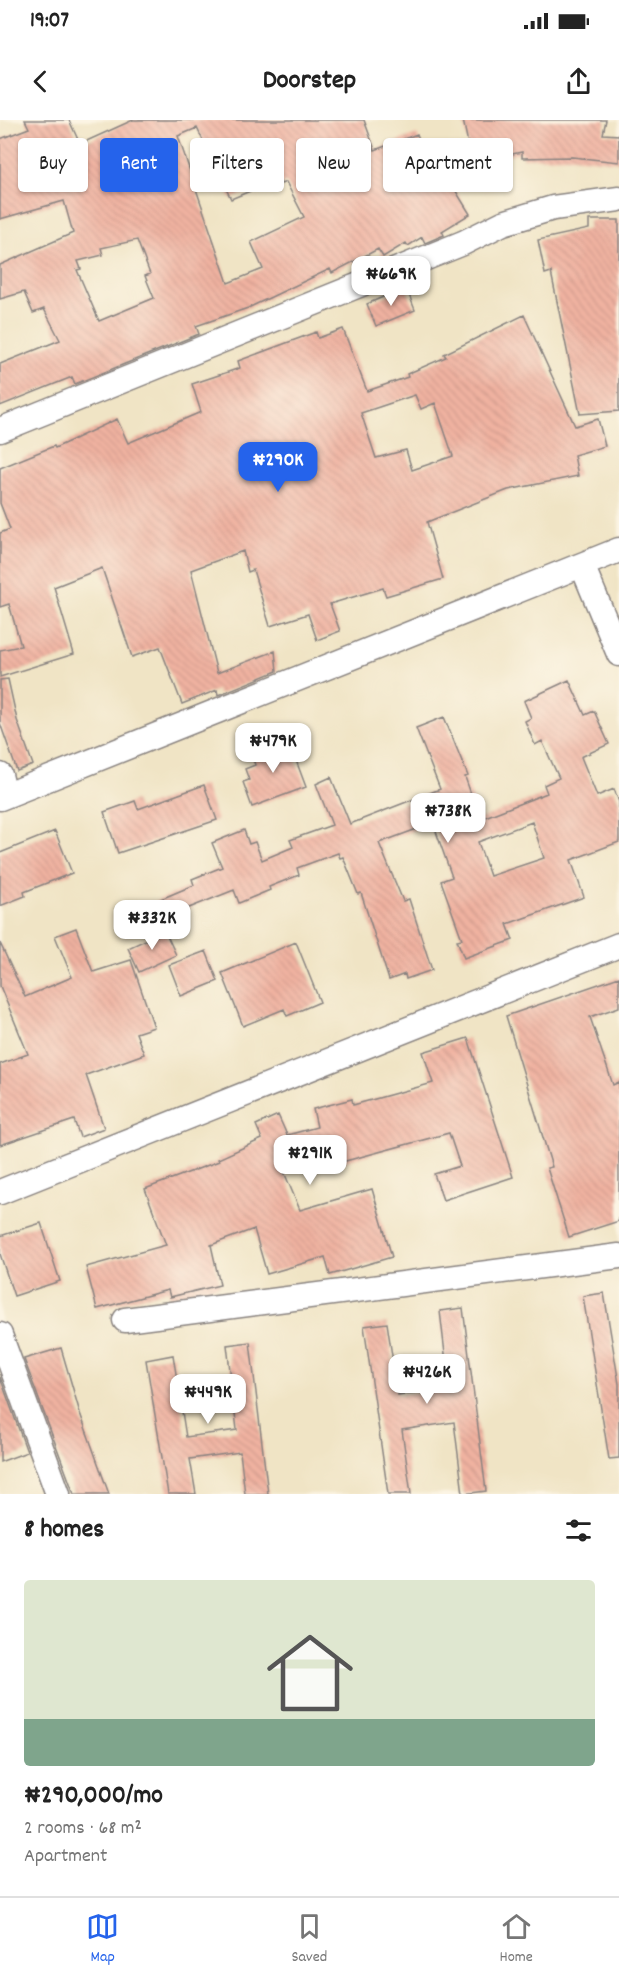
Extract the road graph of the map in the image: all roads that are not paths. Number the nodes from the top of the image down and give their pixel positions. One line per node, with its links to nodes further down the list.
1 (619, 199): 2 (street)
2 (0, 430)
3 (619, 550): 4 (street)
4 (582, 565): 5 (street); 6 (street)
5 (619, 654)
6 (2, 790)
7 (619, 945): 8 (street)
8 (0, 1192)
9 (619, 1256): 10 (street)
10 (125, 1320)
11 (0, 1335): 12 (street)
12 (58, 1494)

